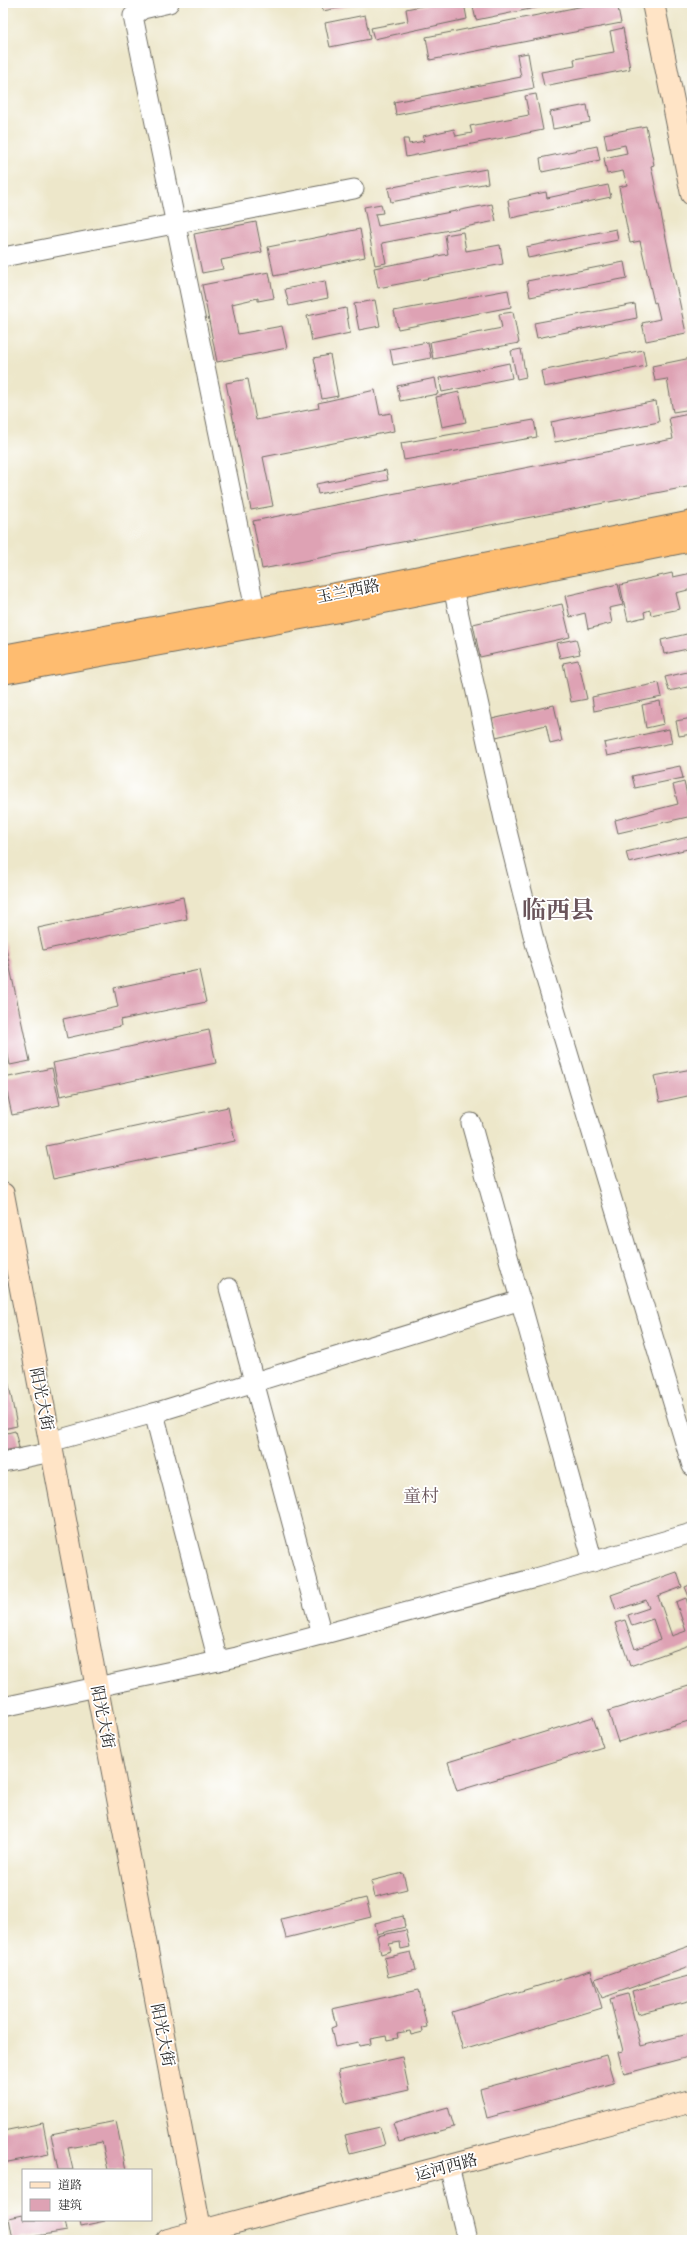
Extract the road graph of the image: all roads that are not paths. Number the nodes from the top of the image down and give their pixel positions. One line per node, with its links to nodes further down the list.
1 (169, 3): 5 (street)
2 (653, 3): 4 (street)
3 (354, 189): 5 (street)
4 (692, 194)
5 (176, 224): 6 (street); 10 (street)
6 (3, 257)
7 (692, 522): 10 (highway, 玉兰西路)
8 (692, 540): 9 (highway, 玉兰西路)
9 (453, 588): 12 (highway, 玉兰西路); 21 (street)
10 (255, 609): 11 (highway, 玉兰西路)
11 (3, 656)
12 (3, 673)
13 (471, 1123): 16 (street)
14 (3, 1194): 19 (street, 阳光大街)
15 (230, 1288): 17 (street)
16 (521, 1300): 17 (street); 23 (street)
17 (253, 1382): 18 (street); 24 (street)
18 (154, 1413): 19 (street); 25 (street)
19 (51, 1447): 20 (street); 26 (street, 阳光大街)
20 (3, 1462)
21 (692, 1466)
22 (692, 1533): 23 (street)
23 (593, 1562): 24 (street)
24 (322, 1635): 25 (street)
25 (218, 1661): 26 (street)
26 (97, 1688): 27 (street); 30 (street, 阳光大街)
27 (3, 1707)
28 (692, 2101): 29 (street, 运河西路)
29 (449, 2166): 30 (street, 运河西路); 32 (street)
30 (201, 2236): 31 (street, 运河西路)
31 (168, 2240)
32 (467, 2240)

